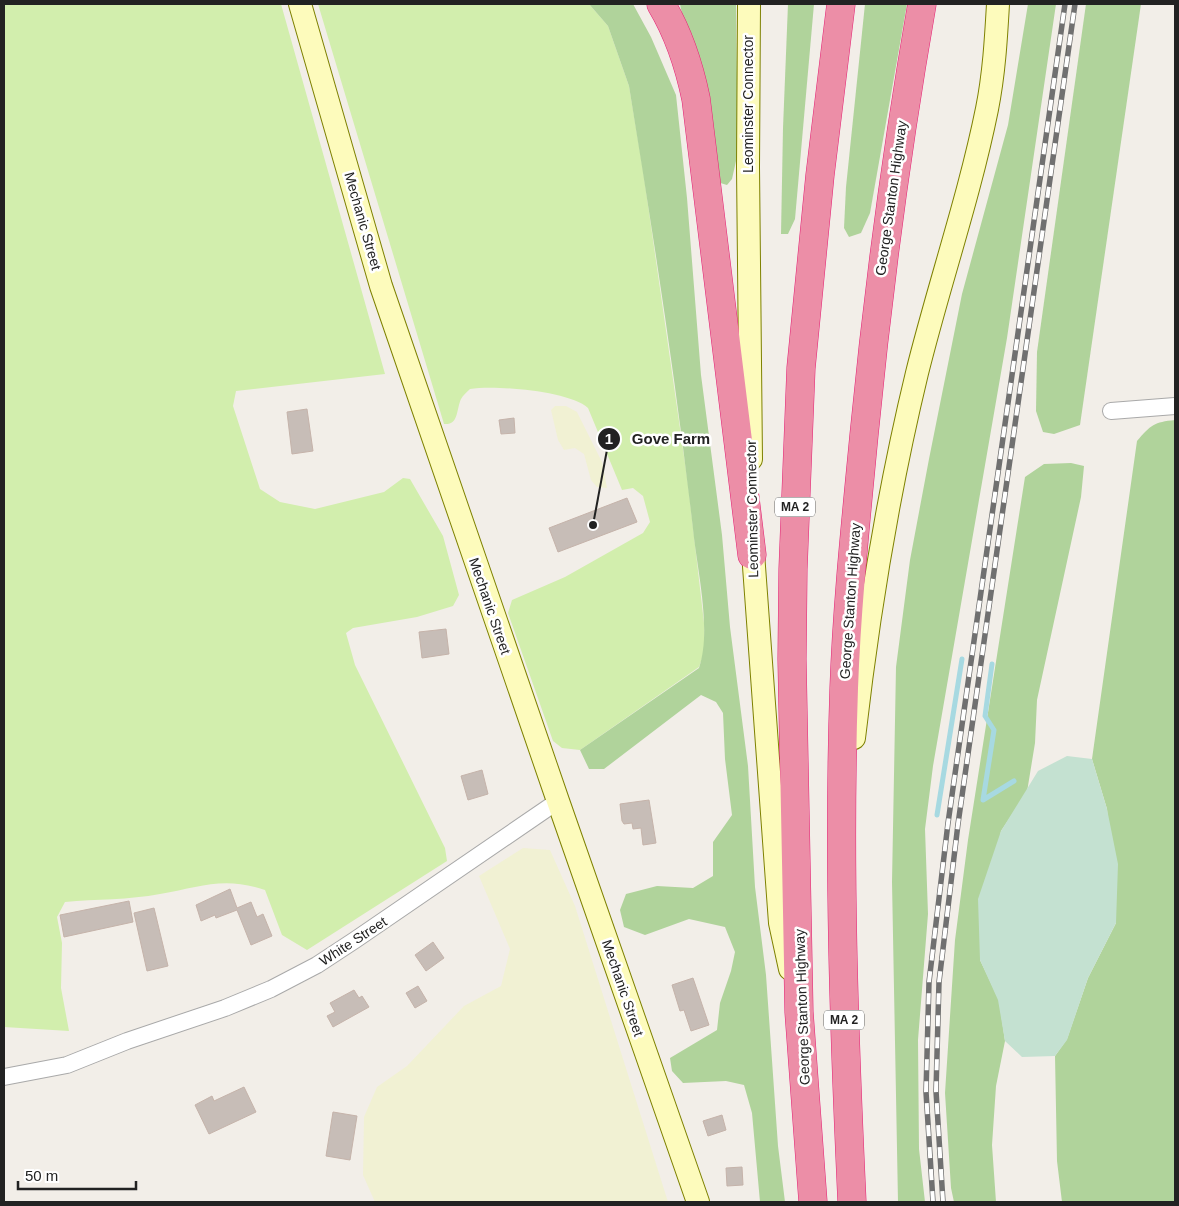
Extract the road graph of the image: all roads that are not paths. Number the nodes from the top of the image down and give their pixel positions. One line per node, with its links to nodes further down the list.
1 (300, 4): 10 (main road, Mechanic Street)
2 (661, 4): 9 (highway)
3 (749, 4): 9 (main road, Leominster Connector)
4 (841, 4): 12 (highway, George Stanton Highway / MA 2)
5 (922, 4): 11 (highway, George Stanton Highway / MA 2)
6 (998, 4): 11 (main road)
7 (1175, 406): 8 (street)
8 (1111, 411)
9 (752, 555): 12 (main road, Leominster Connector)
10 (558, 801): 13 (street, White Street); 14 (main road, Mechanic Street)
11 (842, 838): 16 (highway, George Stanton Highway / MA 2)
12 (799, 1012): 15 (highway, George Stanton Highway / MA 2)
13 (4, 1077)
14 (698, 1202)
15 (813, 1202)
16 (852, 1202)

